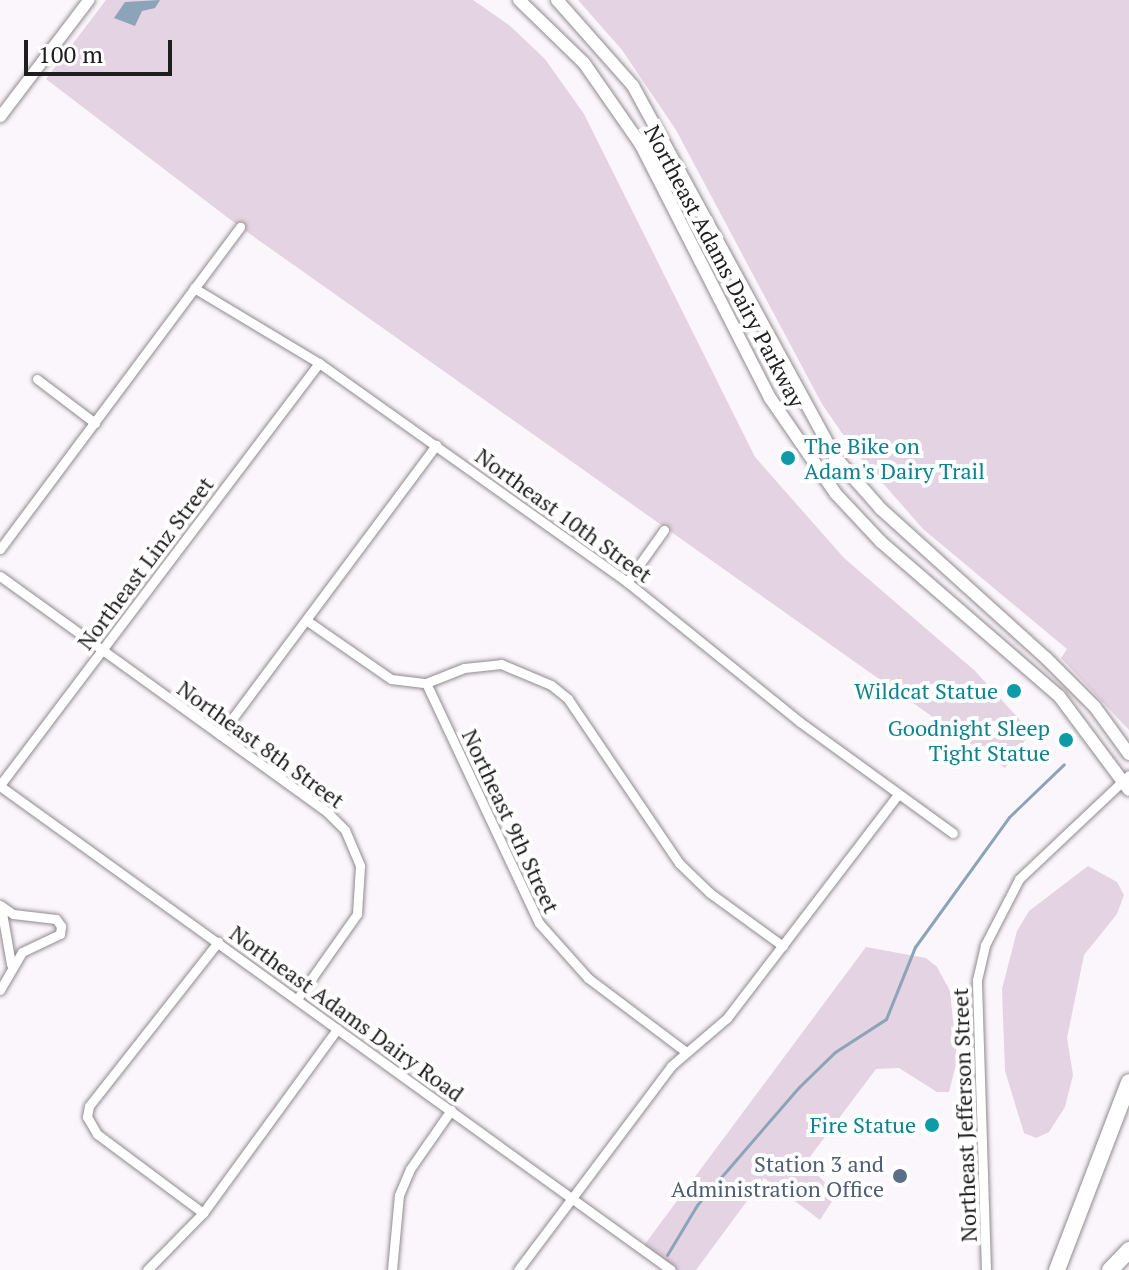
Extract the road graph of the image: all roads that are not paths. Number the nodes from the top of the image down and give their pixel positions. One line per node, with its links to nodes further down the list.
1 (88, 0): 4 (street)
2 (519, 0): 20 (main road, Northeast Adams Dairy Parkway)
3 (557, 0): 19 (main road, Northeast Adams Dairy Parkway)
4 (0, 116)
5 (240, 227): 6 (street)
6 (194, 288): 7 (street, Northeast 10th Street); 9 (street)
7 (319, 363): 10 (street, Northeast 10th Street); 16 (street, Northeast Linz Street)
8 (37, 379): 9 (street)
9 (95, 423): 12 (street)
10 (436, 445): 14 (street, Northeast 10th Street); 15 (street)
11 (664, 530): 14 (street)
12 (0, 549)
13 (0, 576): 16 (street, Northeast 8th Street)
14 (627, 582): 22 (street, Northeast 10th Street)
15 (306, 620): 17 (street); 18 (street)
16 (102, 650): 18 (street, Northeast 8th Street); 21 (street, Northeast Linz Street)
17 (426, 683): 26 (street); 31 (street, Northeast 9th Street)
18 (220, 735): 29 (street, Northeast 8th Street)
19 (1129, 754)
20 (1127, 782): 41 (street, Northeast Jefferson Street)
21 (0, 785): 25 (street, Northeast Adams Dairy Road)
22 (898, 794): 23 (street, Northeast 10th Street); 26 (street)
23 (953, 833)
24 (0, 906): 27 (street); 27 (street)
25 (218, 942): 29 (street, Northeast Adams Dairy Road); 35 (street)
26 (783, 946): 31 (street)
27 (11, 964): 28 (street)
28 (0, 990)
29 (297, 999): 30 (street, Northeast Adams Dairy Road)
30 (337, 1029): 33 (street, Northeast Adams Dairy Road); 35 (street)
31 (685, 1051): 34 (street)
32 (1129, 1082): 42 (highway)
33 (451, 1110): 34 (street, Northeast Adams Dairy Road); 38 (street)
34 (573, 1197): 39 (street); 40 (street, Northeast Adams Dairy Road)
35 (203, 1213): 37 (street)
36 (1129, 1250): 43 (highway)
37 (147, 1270)
38 (392, 1270)
39 (518, 1270)
40 (671, 1270)
41 (986, 1270)
42 (1057, 1270)
43 (1110, 1270)

